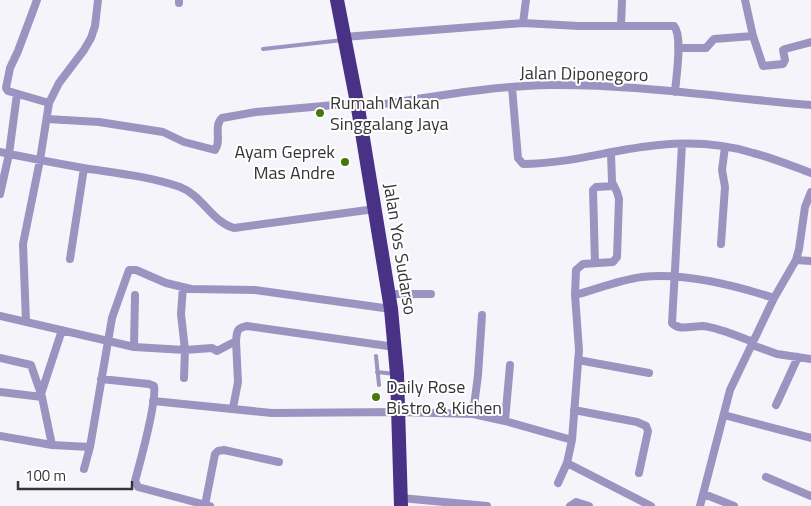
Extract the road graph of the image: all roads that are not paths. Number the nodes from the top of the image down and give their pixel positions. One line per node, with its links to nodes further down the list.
1 (37, 0): 16 (street)
2 (98, 0): 17 (street)
3 (337, 0): 10 (highway, Jalan Yos Sudarso)
4 (526, 0): 7 (street)
5 (622, 0): 8 (street)
6 (746, 0): 9 (street)
7 (523, 23): 8 (street); 10 (street)
8 (621, 25): 12 (street)
9 (753, 36): 11 (street); 12 (street)
10 (344, 38): 13 (lane); 18 (highway, Jalan Yos Sudarso)
11 (811, 42)
12 (678, 48): 15 (street)
13 (263, 50)
14 (512, 87): 15 (street, Jalan Diponegoro); 18 (street, Jalan Diponegoro); 24 (street)
15 (675, 92): 19 (street, Jalan Diponegoro)
16 (17, 94): 17 (street); 25 (street)
17 (50, 103): 20 (street)
18 (357, 105): 20 (street, Jalan Diponegoro); 32 (highway, Jalan Yos Sudarso)
19 (811, 105)
20 (47, 119): 26 (street)
21 (682, 144): 22 (street); 24 (street); 38 (street)
22 (725, 147): 28 (street); 33 (street)
23 (0, 152): 25 (street)
24 (611, 153): 29 (street)
25 (9, 154): 26 (street); 31 (street)
26 (40, 160): 27 (street); 48 (street)
27 (84, 168): 32 (street); 34 (street)
28 (811, 173)
29 (614, 186): 37 (street); 37 (street)
30 (811, 192): 35 (street)
31 (0, 194)
32 (375, 210): 40 (highway, Jalan Yos Sudarso)
33 (721, 244)
34 (70, 259)
35 (796, 260): 36 (street); 44 (street)
36 (811, 261)
37 (596, 263): 43 (street)
38 (674, 277): 43 (street); 44 (street); 52 (street)
39 (183, 287): 45 (street); 50 (street); 55 (street)
40 (388, 294): 41 (street); 45 (highway, Jalan Yos Sudarso)
41 (431, 294)
42 (135, 295): 53 (street)
43 (575, 295): 61 (street)
44 (774, 298): 52 (street)
45 (391, 309): 54 (highway, Jalan Yos Sudarso)
46 (482, 315): 76 (street)
47 (0, 316): 48 (street)
48 (26, 321): 49 (street)
49 (62, 330): 50 (street); 70 (street)
50 (107, 341): 53 (street); 67 (street)
51 (236, 341): 54 (street); 55 (street); 73 (street)
52 (753, 343): 58 (street); 77 (street)
53 (134, 347): 55 (street)
54 (395, 347): 65 (highway, Jalan Yos Sudarso)
55 (185, 350): 66 (street)
56 (811, 350): 60 (street)
57 (376, 356): 63 (lane)
58 (798, 357): 60 (street); 72 (street)
59 (0, 358): 70 (street)
60 (809, 359)
61 (578, 360): 64 (street); 74 (street)
62 (510, 365): 78 (street)
63 (377, 372): 65 (lane); 68 (lane)
64 (650, 373)
65 (397, 374): 75 (highway, Jalan Yos Sudarso)
66 (184, 378)
67 (101, 379): 71 (street); 83 (street)
68 (379, 385)
69 (0, 392): 70 (street)
70 (41, 395): 82 (street)
71 (153, 401): 73 (street); 93 (street)
72 (776, 405)
73 (233, 408): 75 (street)
74 (574, 410): 81 (street); 87 (street)
75 (398, 412): 76 (street); 92 (highway, Jalan Yos Sudarso)
76 (473, 414): 78 (street)
77 (724, 415): 80 (street); 90 (street)
78 (505, 421): 81 (street)
79 (0, 436): 82 (street)
80 (811, 438)
81 (572, 440): 85 (street)
82 (52, 445): 83 (street)
83 (90, 447): 86 (street)
84 (279, 462): 93 (street)
85 (567, 463): 89 (street); 97 (street)
86 (84, 469)
87 (639, 472)
88 (766, 478): 91 (street)
89 (558, 483)
90 (704, 494): 98 (street); 99 (street)
91 (811, 496)
92 (401, 502): 94 (street)
93 (207, 505)
94 (487, 506)
95 (570, 506): 96 (street)
96 (589, 506)
97 (651, 506)
98 (700, 506)
99 (734, 506)

